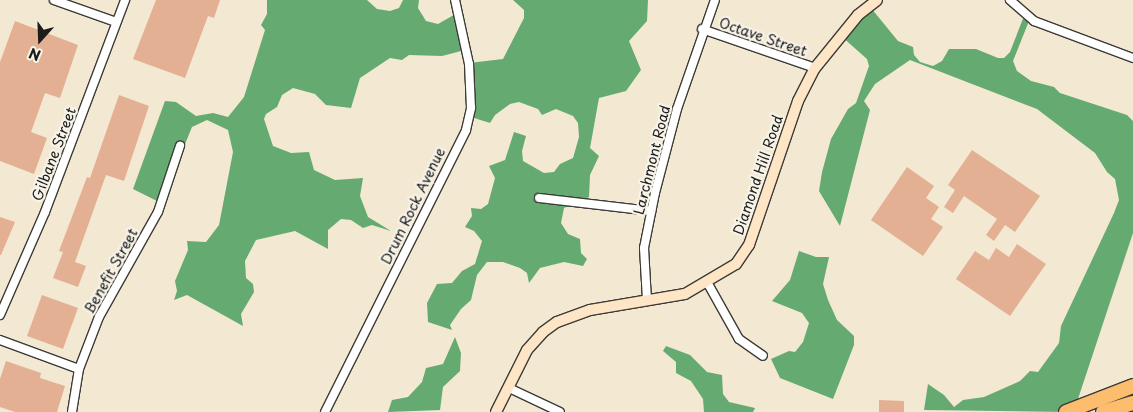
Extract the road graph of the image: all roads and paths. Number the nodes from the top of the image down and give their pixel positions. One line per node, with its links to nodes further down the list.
1 (54, 0): 7 (street)
2 (125, 0): 7 (street, Gilbane Street)
3 (455, 0): 24 (street, Drum Rock Avenue)
4 (715, 0): 8 (street, Larchmont Road)
5 (876, 0): 10 (street, Diamond Hill Road)
6 (1010, 0): 9 (street)
7 (116, 22): 16 (street, Gilbane Street)
8 (702, 29): 10 (street, Octave Street); 13 (street, Larchmont Road)
9 (1133, 58)
10 (814, 68): 14 (street, Diamond Hill Road)
11 (180, 146): 19 (street, Benefit Street)
12 (539, 198): 13 (street)
13 (651, 211): 15 (street, Larchmont Road)
14 (708, 282): 15 (street, Diamond Hill Road); 18 (street)
15 (647, 300): 21 (street, Diamond Hill Road)
16 (0, 315)
17 (0, 340): 19 (street)
18 (763, 356)
19 (80, 369): 23 (street, Benefit Street)
20 (1133, 386): 27 (highway)
21 (509, 388): 25 (street, Diamond Hill Road); 26 (street)
22 (1133, 402): 28 (highway)
23 (72, 412)
24 (325, 412)
25 (496, 412)
26 (560, 412)
27 (1066, 412)
28 (1103, 412)

